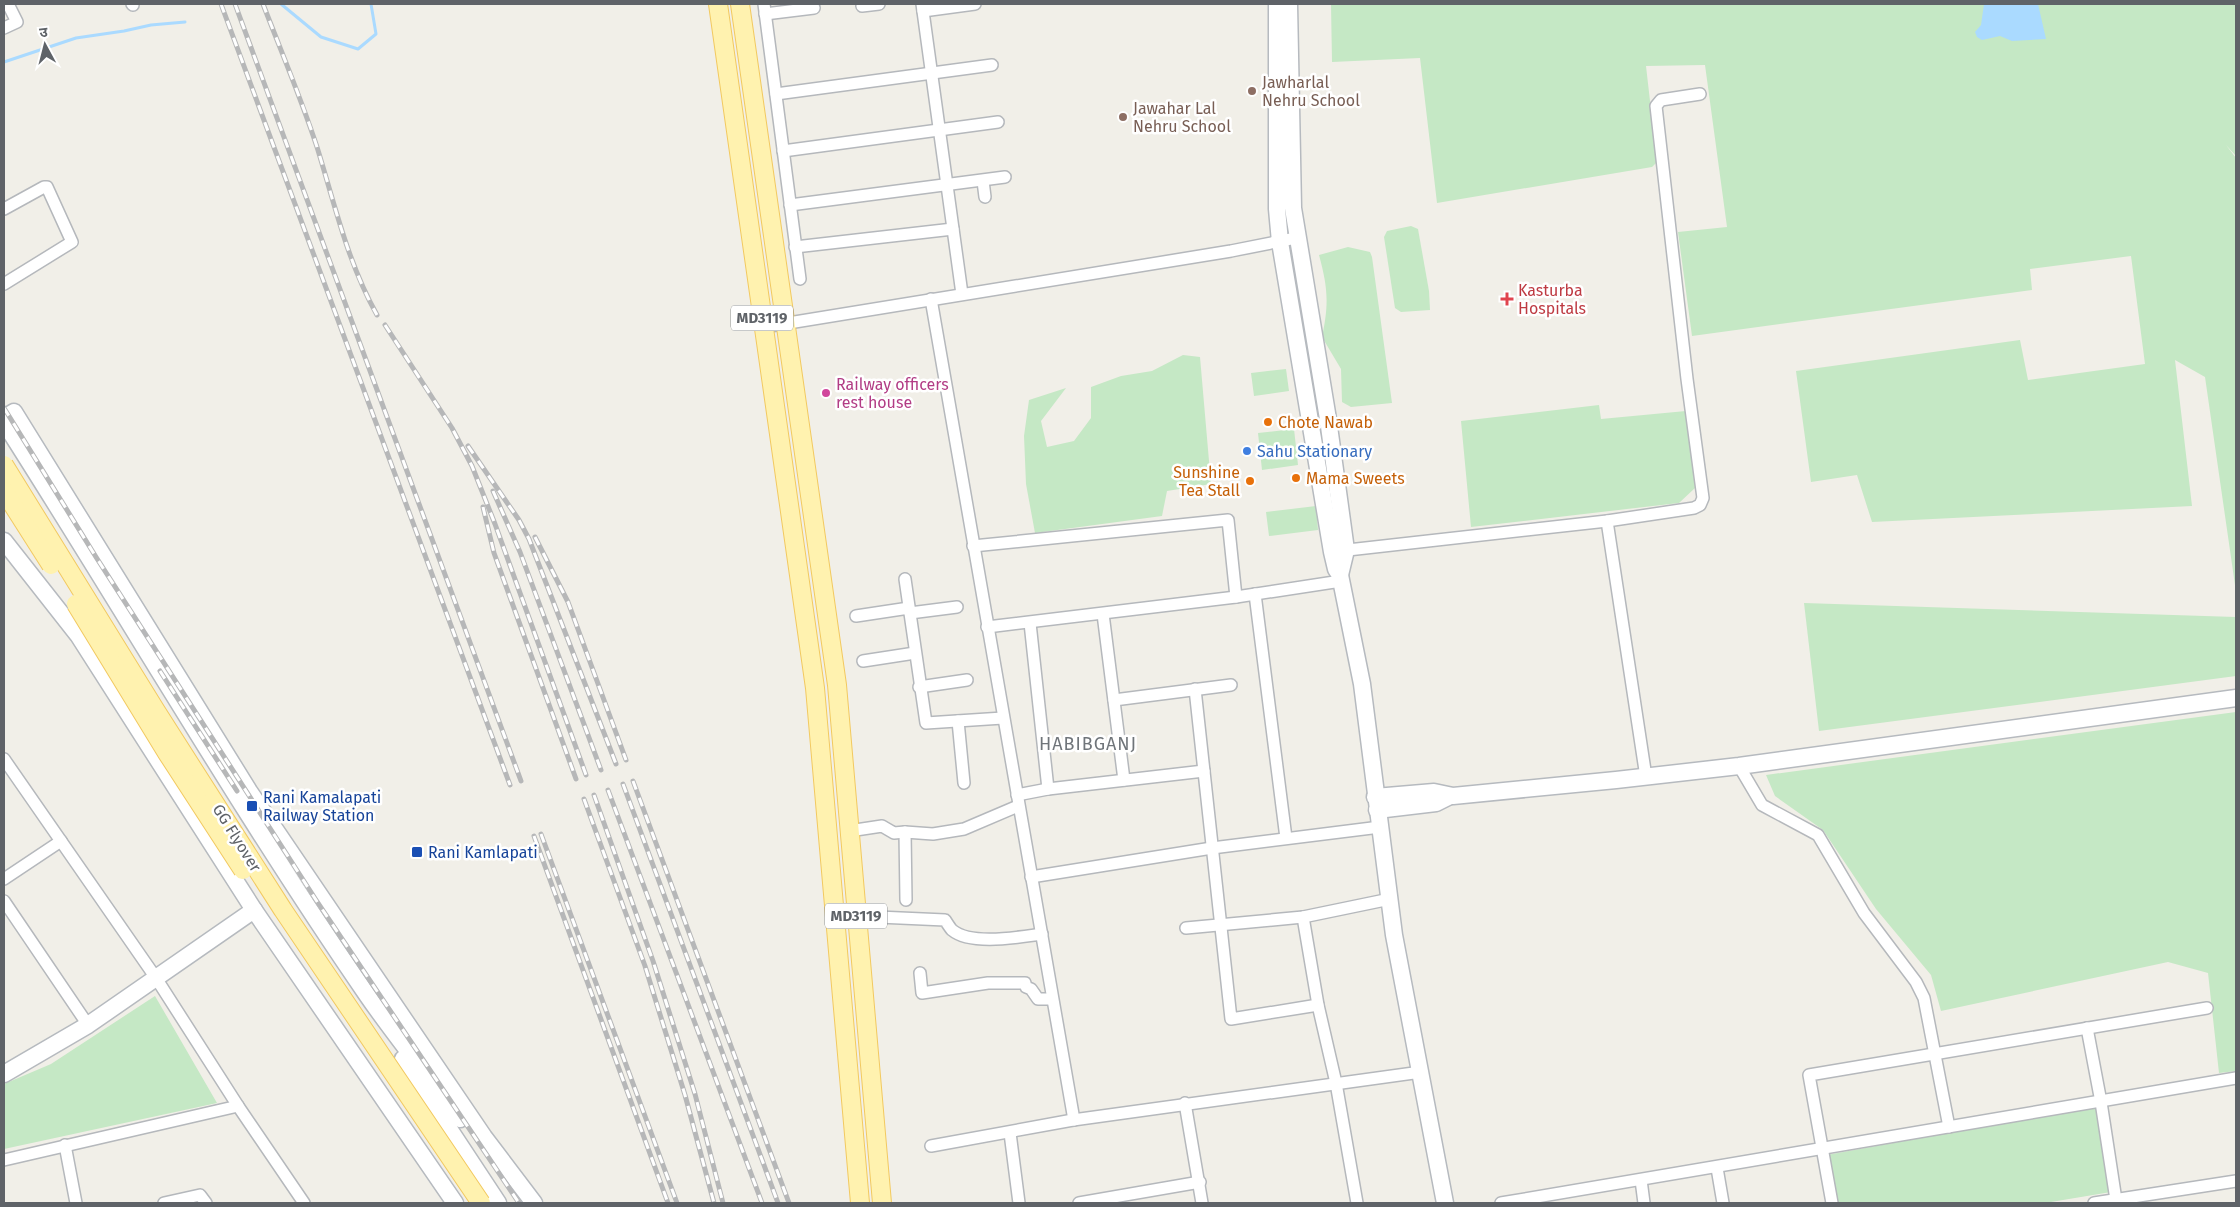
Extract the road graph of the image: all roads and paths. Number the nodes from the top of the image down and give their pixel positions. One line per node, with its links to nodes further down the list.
1 (8, 4): 12 (street)
2 (718, 4): 35 (main road, MD3119)
3 (740, 4): 34 (main road, MD3119)
4 (879, 4): 8 (street)
5 (975, 4): 9 (street)
6 (1277, 4): 28 (main road)
7 (1289, 4): 27 (main road)
8 (862, 6)
9 (922, 7): 14 (street)
10 (814, 8): 11 (street)
11 (765, 9): 15 (street)
12 (4, 28)
13 (992, 65): 14 (street)
14 (932, 73): 15 (street); 18 (street)
15 (776, 94): 19 (street)
16 (1700, 94): 45 (street)
17 (998, 122): 18 (street)
18 (939, 130): 19 (street); 22 (street)
19 (783, 151): 24 (street)
20 (1005, 177): 21 (street)
21 (983, 181): 22 (street); 23 (street)
22 (946, 186): 24 (street); 26 (street)
23 (985, 197)
24 (790, 205): 29 (street)
25 (4, 209): 31 (street)
26 (953, 229): 29 (street); 32 (street)
27 (1296, 238): 28 (street); 36 (main road)
28 (1280, 242): 32 (street); 37 (main road)
29 (795, 247): 30 (street)
30 (800, 279)
31 (4, 284)
32 (962, 294): 33 (street)
33 (931, 299): 34 (street); 47 (street)
34 (785, 324): 35 (street); 81 (main road, MD3119)
35 (764, 327): 121 (main road, MD3119)
36 (1326, 408): 37 (main road); 48 (main road)
37 (1310, 411): 48 (main road)
38 (4, 418): 137 (main road)
39 (4, 422): 40 (main road)
40 (13, 456): 41 (main road); 44 (main road); 134 (main road, GG Flyover, bridge); 136 (main road)
41 (4, 476)
42 (4, 491): 133 (main road, GG Flyover, bridge)
43 (4, 495): 44 (main road)
44 (40, 498): 53 (main road)
45 (1607, 521): 48 (street); 74 (street)
46 (4, 541): 60 (main road)
47 (973, 546): 52 (street); 59 (street)
48 (1339, 551): 49 (main road)
49 (1340, 578): 51 (street); 79 (main road)
50 (905, 579): 55 (street)
51 (1255, 594): 52 (street); 83 (street)
52 (1236, 597): 56 (street)
53 (108, 607): 60 (main road); 135 (main road)
54 (956, 607): 55 (street)
55 (909, 610): 57 (street); 61 (street)
56 (1103, 614): 58 (street); 68 (street)
57 (856, 616)
58 (1030, 623): 59 (street); 77 (street)
59 (988, 627): 69 (street)
60 (78, 635): 91 (main road)
61 (915, 653): 62 (street); 65 (street)
62 (863, 661)
63 (967, 680): 65 (street)
64 (1230, 685): 66 (street)
65 (919, 686): 70 (street)
66 (1195, 689): 68 (street); 73 (street)
67 (2236, 698): 72 (main road)
68 (1114, 700): 75 (street)
69 (1003, 718): 70 (street); 78 (street)
70 (958, 721): 76 (street)
71 (4, 759): 84 (street)
72 (1740, 766): 74 (main road); 104 (street)
73 (1204, 771): 75 (street); 85 (street)
74 (1646, 777): 79 (main road)
75 (1124, 780): 77 (street)
76 (964, 783)
77 (1048, 789): 78 (street)
78 (1017, 801): 82 (street); 86 (street)
79 (1376, 803): 80 (main road)
80 (1380, 826): 83 (street); 88 (main road)
81 (849, 831): 82 (street); 92 (main road, MD3119)
82 (905, 832): 89 (street)
83 (1286, 838): 85 (street)
84 (62, 841): 87 (street); 98 (street)
85 (1212, 848): 86 (street); 94 (street)
86 (1031, 877): 96 (street)
87 (4, 879)
88 (1390, 899): 93 (street); 105 (main road)
89 (906, 900)
90 (4, 901): 102 (street)
91 (254, 910): 98 (main road); 132 (main road)
92 (856, 916): 96 (street); 120 (main road, MD3119)
93 (1303, 917): 94 (street); 100 (street)
94 (1222, 925): 95 (street); 100 (street)
95 (1186, 928)
96 (1042, 934): 99 (street)
97 (920, 973): 99 (street)
98 (156, 978): 102 (main road); 111 (street)
99 (1052, 999): 112 (street)
100 (1318, 1005): 108 (street)
101 (2207, 1008): 103 (street)
102 (88, 1025): 106 (main road)
103 (2087, 1028): 104 (street); 110 (street)
104 (1934, 1054): 113 (street); 117 (street)
105 (1421, 1072): 108 (street); 144 (main road)
106 (4, 1073)
107 (2236, 1078): 110 (street)
108 (1336, 1083): 109 (street); 143 (street)
109 (1193, 1102): 112 (street); 124 (street)
110 (2101, 1102): 113 (street); 127 (street)
111 (238, 1106): 115 (street); 131 (street)
112 (1074, 1120): 114 (street)
113 (1949, 1127): 117 (street)
114 (1010, 1132): 116 (street); 140 (street)
115 (64, 1145): 118 (street); 128 (street)
116 (930, 1146)
117 (1822, 1149): 119 (street); 148 (street)
118 (4, 1160)
119 (1717, 1168): 122 (street); 147 (street)
120 (879, 1176): 121 (main road); 139 (main road, MD3119)
121 (857, 1177): 138 (main road, MD3119)
122 (1641, 1180): 125 (street); 146 (street)
123 (2236, 1181): 127 (street)
124 (1200, 1182): 126 (street); 142 (street)
125 (1563, 1198): 145 (street)
126 (1123, 1200): 141 (street)
127 (2116, 1200): 149 (street)
128 (76, 1203)
129 (164, 1203): 130 (street)
130 (206, 1203)
131 (304, 1203)
132 (456, 1203)
133 (469, 1203)
134 (481, 1203)
135 (498, 1203)
136 (523, 1203)
137 (534, 1203)
138 (860, 1203)
139 (882, 1203)
140 (1020, 1203)
141 (1079, 1203)
142 (1202, 1203)
143 (1357, 1203)
144 (1445, 1203)
145 (1501, 1203)
146 (1644, 1203)
147 (1724, 1203)
148 (1832, 1203)
149 (2094, 1203)

